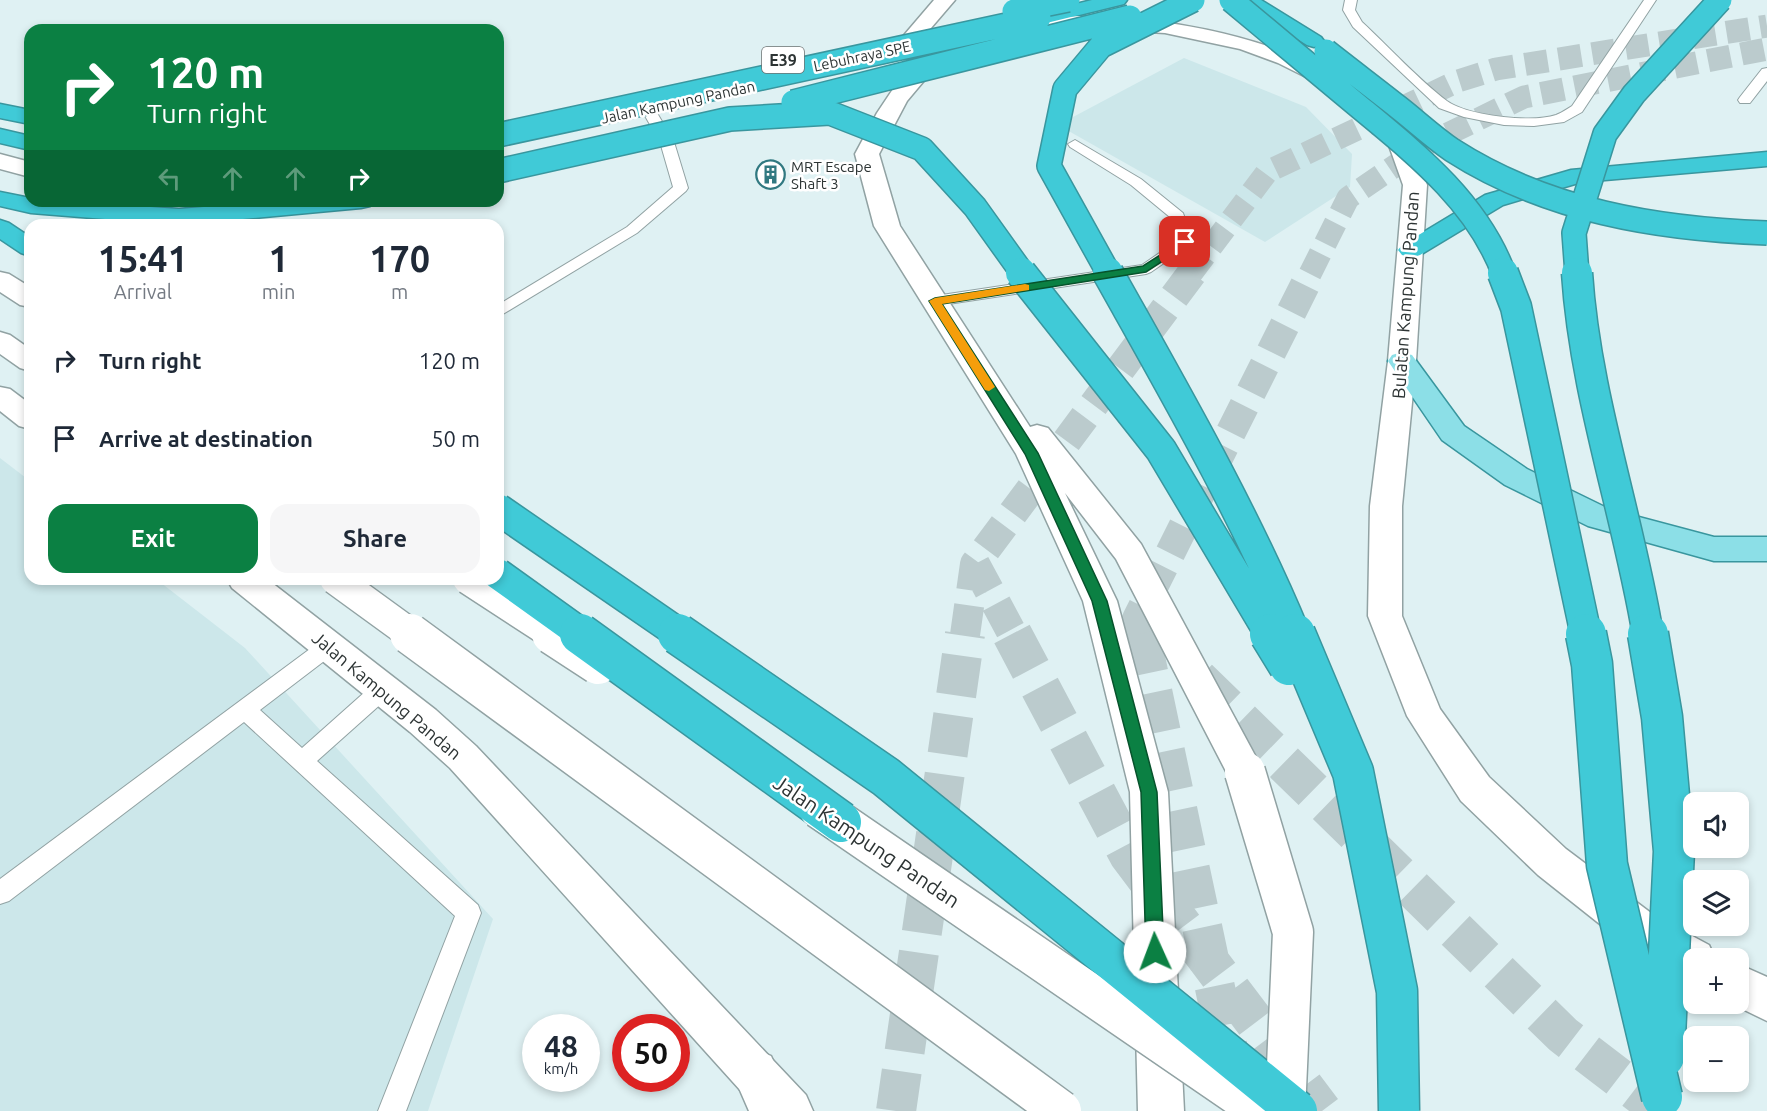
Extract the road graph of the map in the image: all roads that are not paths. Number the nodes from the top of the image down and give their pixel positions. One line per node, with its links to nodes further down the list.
1 (945, 0): 11 (main road)
2 (1068, 0): 17 (highway, Lebuhraya SPE / E39, bridge)
3 (1118, 0): 10 (highway); 18 (highway, Lebuhraya SPE / E39, bridge)
4 (1194, 0): 26 (highway, bridge); 59 (highway, bridge)
5 (1230, 0): 66 (highway, bridge)
6 (1247, 0): 35 (highway, bridge)
7 (1351, 0): 8 (lane)
8 (1650, 0)
9 (1720, 0): 66 (highway, bridge)
10 (999, 29): 11 (main road, Jalan Kampung Pandan); 37 (main road, Bulatan Kampung Pandan); 41 (main road, Bulatan Kampung Pandan)
11 (900, 52): 14 (main road, Jalan Kampung Pandan)
12 (1767, 72): 13 (lane)
13 (1745, 100)
14 (648, 109): 20 (main road, Jalan Kampung Pandan); 40 (lane)
15 (0, 111): 16 (highway)
16 (24, 116)
17 (504, 118)
18 (504, 134)
19 (0, 136): 21 (highway)
20 (504, 141)
21 (24, 142)
22 (1076, 144): 41 (lane)
23 (1767, 159): 37 (highway)
24 (0, 161): 25 (main road)
25 (24, 168)
26 (504, 170)
27 (504, 170): 59 (highway, bridge)
28 (0, 199): 29 (highway)
29 (24, 204)
30 (45, 207): 31 (highway)
31 (293, 207)
32 (358, 207): 33 (highway)
33 (328, 219)
34 (0, 228): 36 (highway)
35 (1767, 233)
36 (24, 244)
37 (1411, 250): 44 (main road, Bulatan Kampung Pandan)
38 (0, 280): 39 (main road)
39 (24, 295)
40 (504, 308)
41 (942, 312): 70 (main road, Bulatan Kampung Pandan); 72 (main road, bridge)
42 (0, 341): 43 (main road)
43 (24, 358)
44 (1402, 361): 49 (main road); 62 (main road, Bulatan Kampung Pandan)
45 (2, 401): 46 (main road)
46 (24, 415)
47 (504, 513): 73 (highway, bridge)
48 (504, 530): 56 (lane)
49 (1767, 549)
50 (504, 578): 60 (highway, bridge)
51 (252, 585): 54 (main road, Jalan Kampung Pandan)
52 (343, 585): 69 (main road, bridge)
53 (477, 585): 60 (main road, Jalan Kampung Pandan, bridge)
54 (329, 646): 55 (main road, Jalan Kampung Pandan); 57 (lane)
55 (383, 689): 58 (lane); 65 (main road, Jalan Kampung Pandan)
56 (785, 701)
57 (245, 710): 58 (lane); 61 (lane)
58 (302, 761): 67 (lane)
59 (1353, 772): 74 (highway, bridge)
60 (841, 822): 71 (main road, Jalan Kampung Pandan, bridge)
61 (0, 893)
62 (1683, 953)
63 (1749, 990): 64 (main road)
64 (1767, 1000)
65 (764, 1092): 68 (main road, Jalan Kampung Pandan)
66 (1661, 1104)
67 (392, 1111)
68 (789, 1111)
69 (1061, 1111)
70 (1161, 1111)
71 (1261, 1111)
72 (1284, 1111)
73 (1297, 1111)
74 (1399, 1111)

